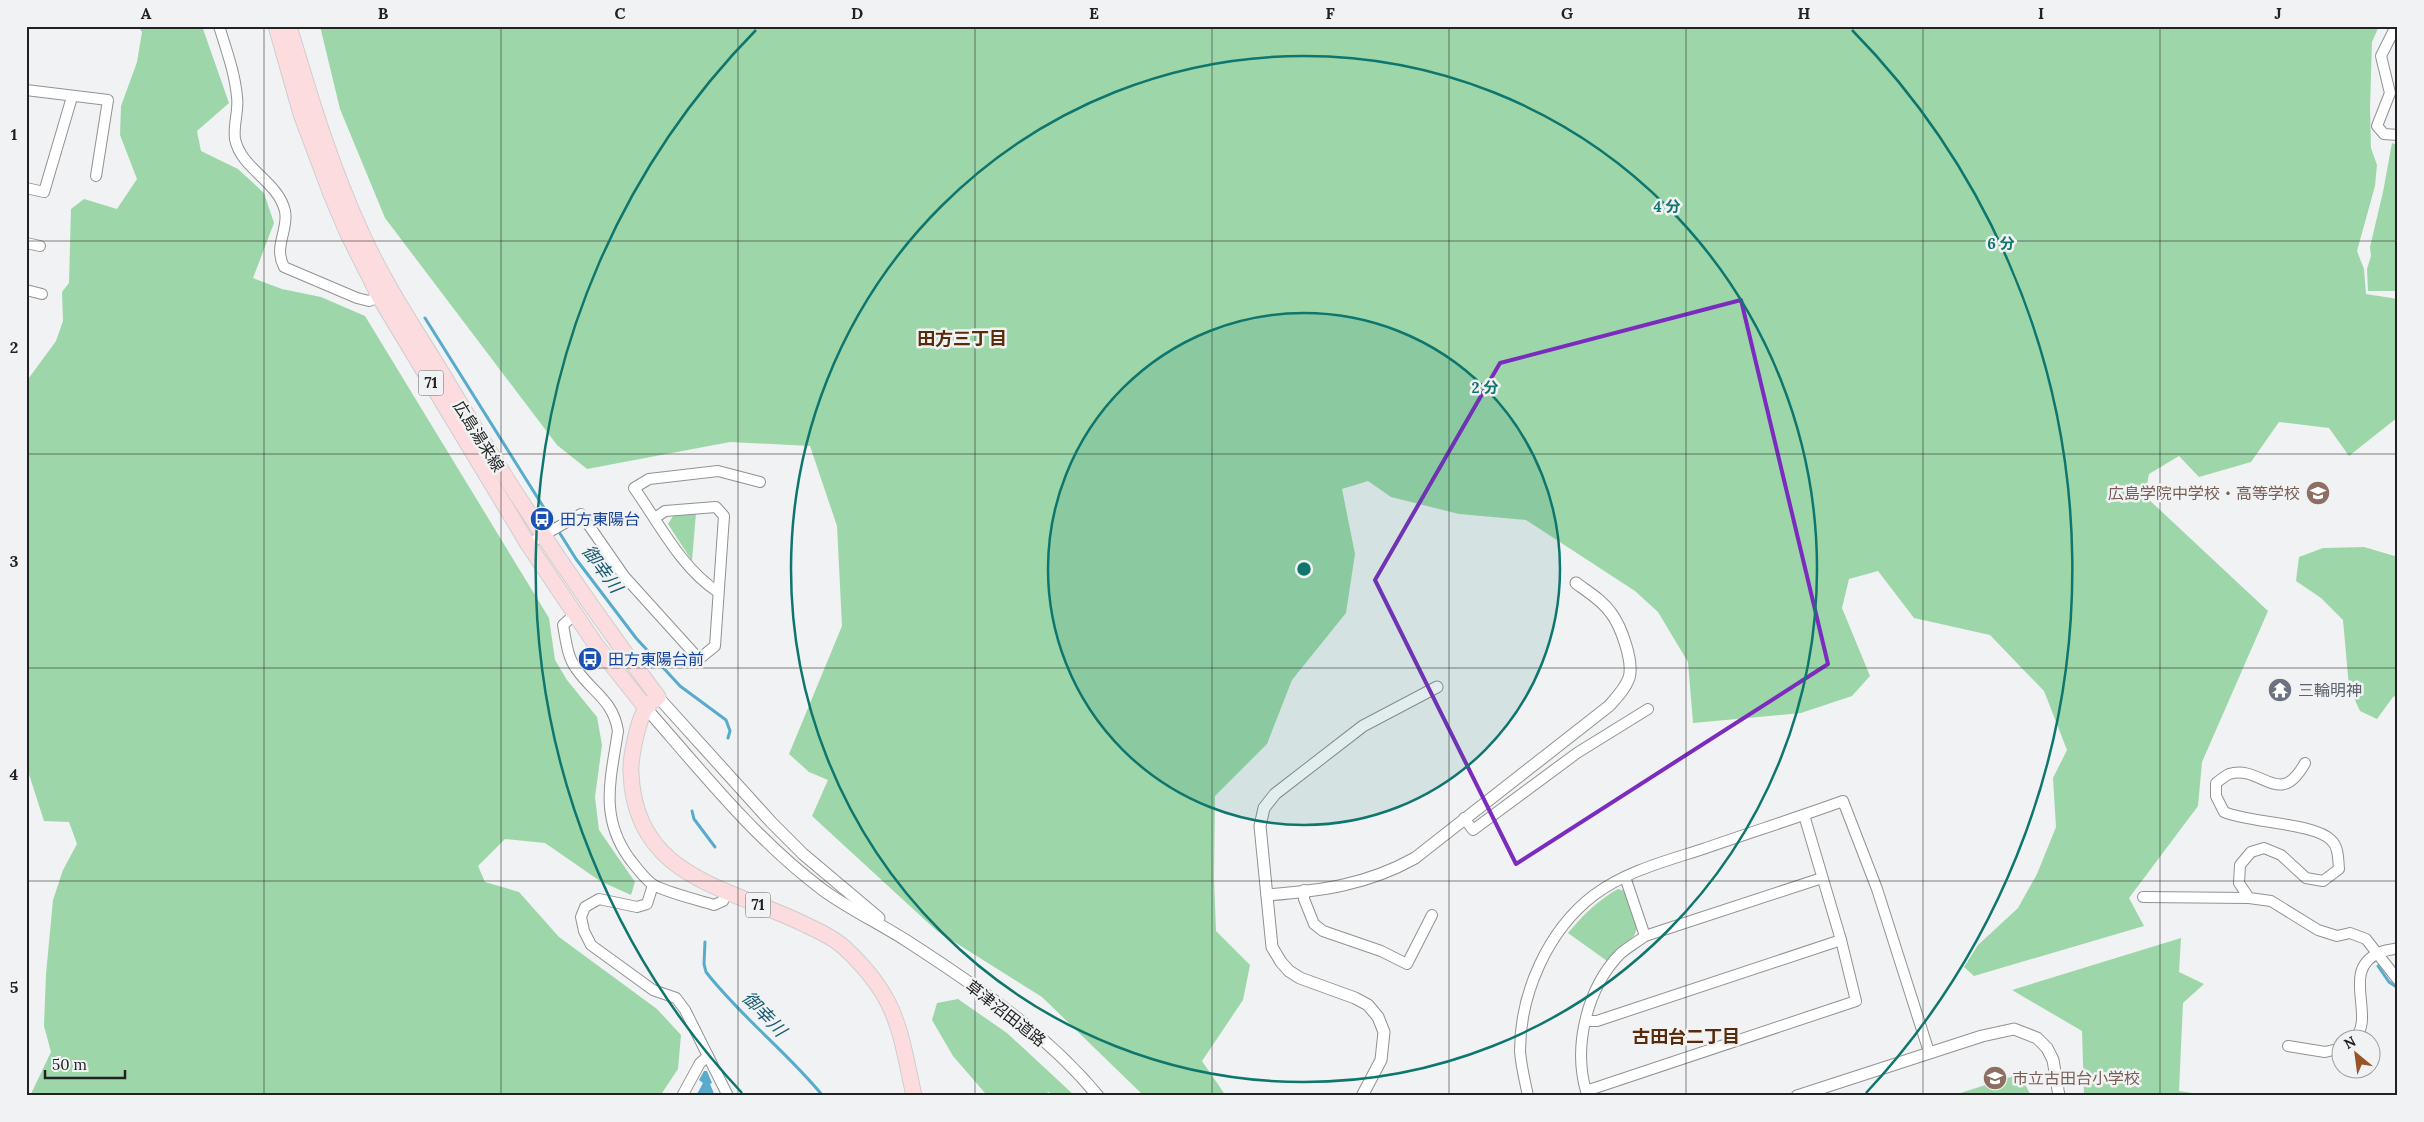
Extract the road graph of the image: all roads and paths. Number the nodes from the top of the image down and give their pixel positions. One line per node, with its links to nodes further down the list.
1 (219, 26): 14 (street)
2 (276, 26): 14 (main road, 広島湯来線 / 71)
3 (289, 26): 14 (main road, 広島湯来線 / 71)
4 (2396, 26): 7 (street)
5 (26, 90): 6 (street)
6 (72, 97): 8 (street); 9 (street)
7 (2398, 135)
8 (96, 176)
9 (26, 188)
10 (26, 242): 11 (street)
11 (40, 246)
12 (26, 290): 13 (street)
13 (42, 294)
14 (386, 294): 17 (main road, 広島湯来線 / 71); 18 (main road, 広島湯来線 / 71)
15 (760, 482): 16 (street)
16 (655, 518): 20 (street); 20 (street)
17 (542, 536): 18 (street); 20 (street); 23 (main road, 広島湯来線 / 71)
18 (528, 544): 21 (main road, 広島湯来線 / 71)
19 (1576, 583): 28 (street)
20 (718, 592)
21 (574, 614): 24 (main road, 広島湯来線 / 71); 31 (street)
22 (1437, 687): 34 (street)
23 (658, 697): 24 (main road); 39 (street)
24 (646, 708): 33 (main road, 71); 39 (street)
25 (1648, 709): 28 (street)
26 (2306, 763): 36 (street)
27 (1804, 815): 29 (street); 30 (street); 48 (street)
28 (1464, 818): 32 (street)
29 (1625, 877): 38 (street); 55 (street)
30 (1822, 878): 38 (street); 40 (street)
31 (653, 884): 33 (street); 49 (street)
32 (1304, 890): 34 (street); 37 (street)
33 (727, 893): 52 (main road, 71)
34 (1266, 895): 54 (street)
35 (2142, 897): 36 (street)
36 (2249, 898): 42 (street)
37 (1432, 915)
38 (1645, 936): 44 (street)
39 (906, 940): 53 (street, 草津沼田道路)
40 (1840, 940): 44 (street); 44 (street)
41 (2398, 948): 42 (street)
42 (2378, 953): 43 (street); 45 (street)
43 (2398, 980)
44 (1586, 1021)
45 (2361, 1030)
46 (2288, 1046): 47 (street)
47 (2332, 1050)
48 (1929, 1052): 56 (street); 57 (street)
49 (708, 1056): 50 (street); 51 (street)
50 (682, 1096)
51 (728, 1096)
52 (914, 1096)
53 (1098, 1096)
54 (1362, 1096)
55 (1528, 1096)
56 (1796, 1096)
57 (2059, 1096)

